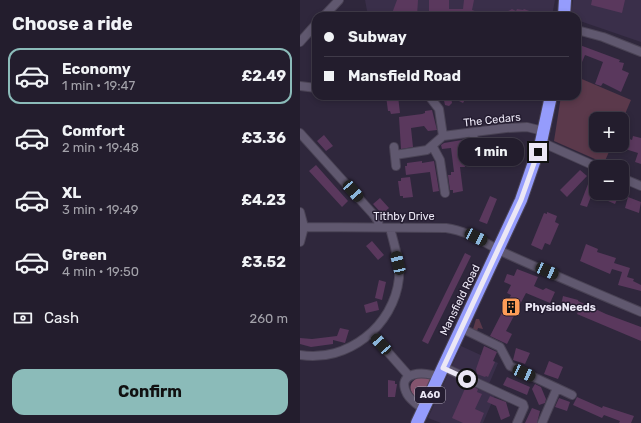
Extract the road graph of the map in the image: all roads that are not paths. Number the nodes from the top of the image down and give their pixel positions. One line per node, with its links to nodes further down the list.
1 (339, 0): 3 (street)
2 (565, 0): 4 (highway)
3 (328, 12)
4 (564, 12)
5 (312, 28): 7 (street)
6 (581, 31): 8 (street)
7 (300, 40)
8 (641, 52)
9 (300, 86): 10 (street)
10 (312, 88)
11 (432, 100): 15 (street)
12 (550, 100): 16 (highway, Mansfield Road / A60)
13 (300, 133): 26 (street)
14 (473, 133): 15 (street, The Cedars); 16 (street, The Cedars); 18 (street)
15 (443, 136): 17 (street)
16 (542, 136): 19 (street, The Cedars); 29 (highway, Mansfield Road / A60)
17 (433, 147): 20 (street); 23 (street)
18 (477, 161)
19 (589, 162)
20 (396, 166)
21 (629, 181): 22 (street)
22 (641, 186)
23 (446, 193)
24 (300, 212): 25 (street)
25 (304, 227): 26 (street, Tithby Drive); 28 (street)
26 (379, 227): 27 (street, Tithby Drive)
27 (390, 228): 29 (street, Tithby Drive); 32 (street)
28 (300, 242)
29 (499, 249): 30 (street, Tithby Drive); 31 (highway, Mansfield Road / A60)
30 (641, 312)
31 (461, 328): 34 (highway, Mansfield Road / A60); 37 (street)
32 (372, 334): 33 (street); 35 (street)
33 (300, 355)
34 (441, 372): 35 (street); 39 (highway, Mansfield Road / A60); 41 (street)
35 (409, 376): 39 (street)
36 (566, 381): 37 (street)
37 (559, 389): 38 (street); 42 (street)
38 (572, 395)
39 (423, 409): 40 (highway, Mansfield Road / A60)
40 (417, 423)
41 (517, 423)
42 (542, 423)

